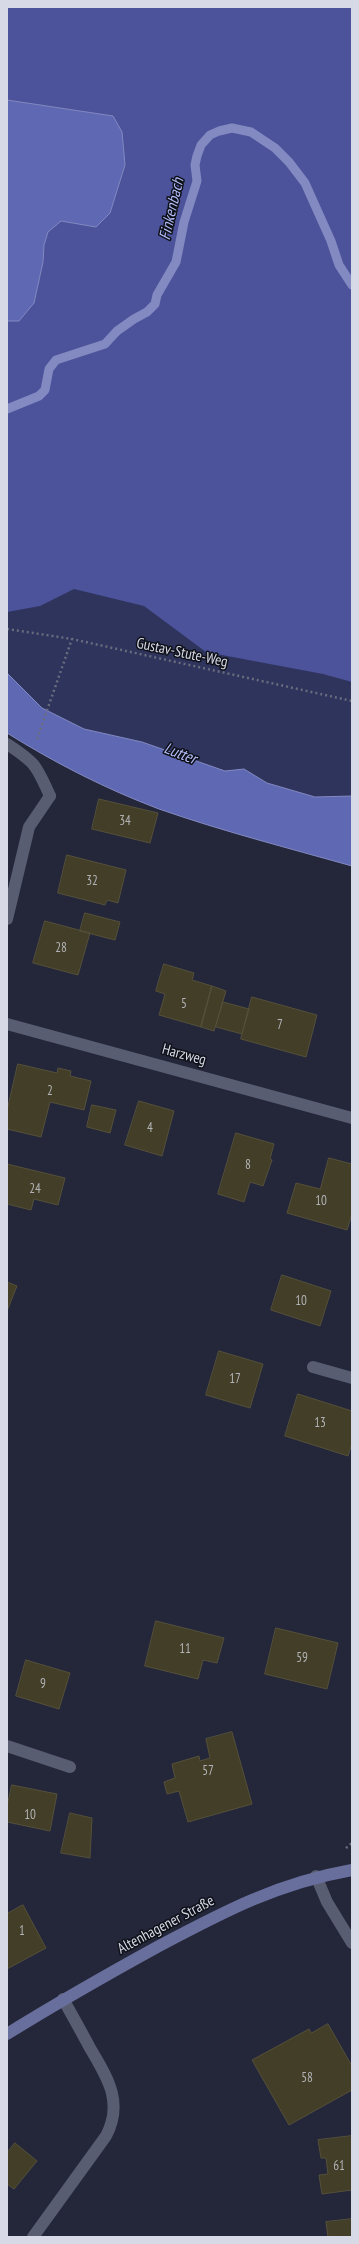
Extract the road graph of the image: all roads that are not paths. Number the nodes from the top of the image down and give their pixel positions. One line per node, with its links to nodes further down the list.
1 (7, 744): 2 (street)
2 (7, 919)
3 (7, 1024): 4 (street, Harzweg)
4 (352, 1118)
5 (313, 1367): 6 (street)
6 (352, 1378)
7 (7, 1746): 8 (street)
8 (70, 1767)
9 (352, 1870): 10 (main road, Altenhagener Straße)
10 (316, 1876): 11 (street); 12 (main road, Altenhagener Straße)
11 (352, 1943)
12 (63, 1999): 13 (main road, Altenhagener Straße); 14 (street)
13 (7, 2034)
14 (33, 2237)

